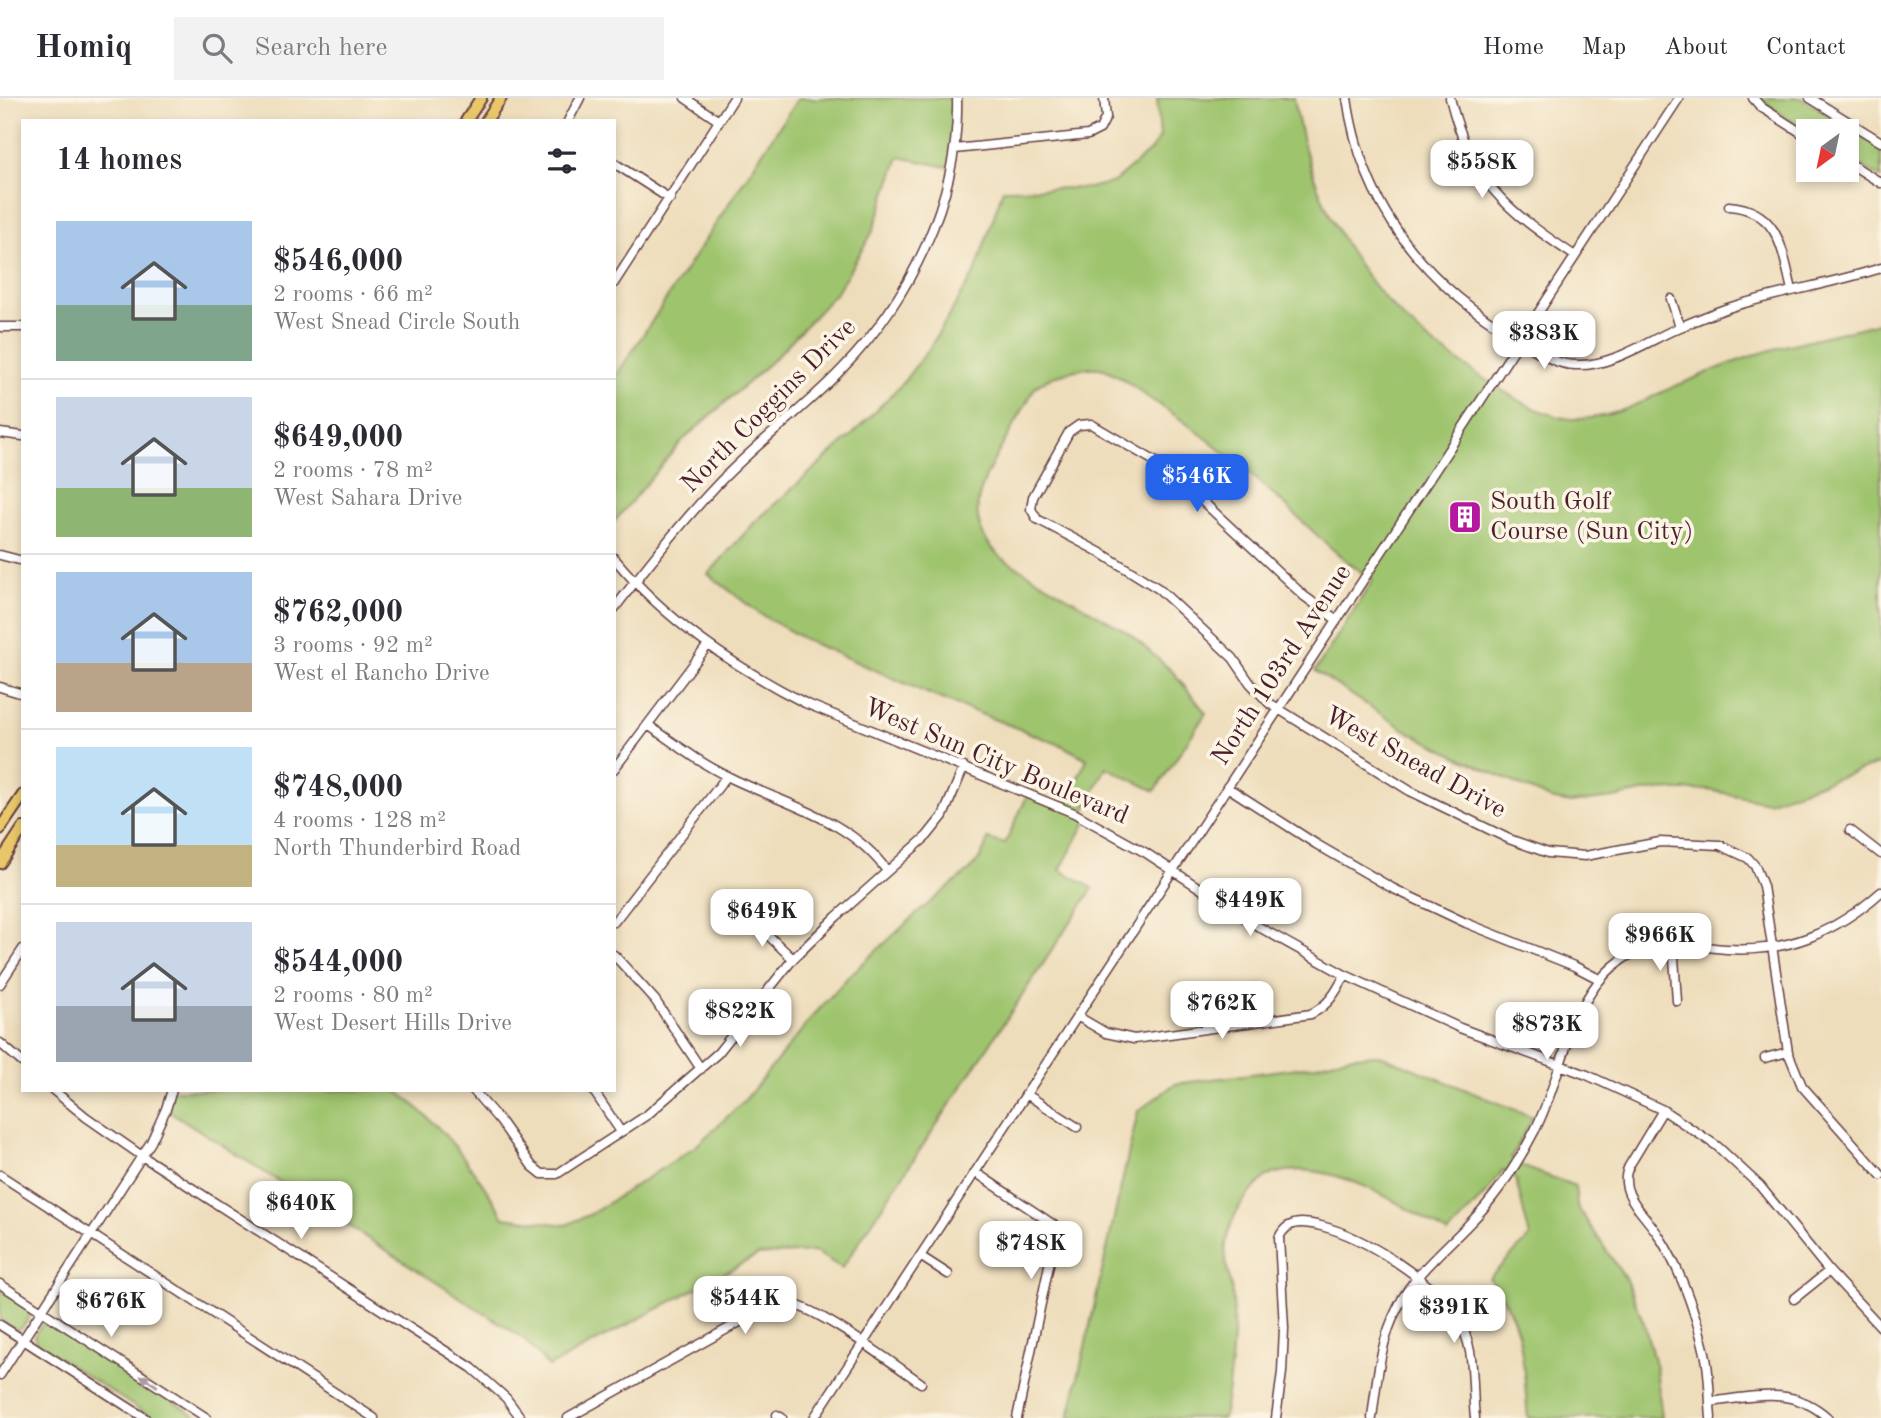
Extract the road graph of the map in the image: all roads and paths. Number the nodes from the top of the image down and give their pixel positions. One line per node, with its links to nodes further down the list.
1 (481, 98): 13 (main road)
2 (580, 98): 15 (street)
3 (685, 98): 16 (street)
4 (734, 98): 16 (street)
5 (957, 98): 19 (street, North Coggins Drive)
6 (1104, 98): 19 (street)
7 (1347, 98): 33 (street)
8 (1450, 98): 25 (street)
9 (1679, 98): 25 (street, North 103rd Avenue)
10 (1753, 98): 17 (street)
11 (1810, 98): 18 (street)
12 (499, 99): 14 (main road)
13 (467, 119)
14 (487, 119)
15 (569, 119)
16 (719, 121): 23 (street)
17 (1796, 129)
18 (1881, 142)
19 (955, 149): 39 (street, North Coggins Drive)
20 (616, 164): 23 (street)
21 (1859, 169): 22 (street)
22 (1881, 183)
23 (670, 199): 27 (street)
24 (1729, 206): 28 (street)
25 (1575, 256): 33 (street, North 103rd Avenue)
26 (1881, 268): 28 (street)
27 (616, 276)
28 (1792, 290): 32 (street)
29 (1671, 299): 32 (street)
30 (0, 327): 31 (street)
31 (21, 327)
32 (1680, 327): 33 (street)
33 (1520, 341): 41 (street, North 103rd Avenue)
34 (0, 433): 35 (street)
35 (21, 436)
36 (0, 555): 37 (street)
37 (21, 560)
38 (616, 560): 39 (street, West Sun City Boulevard)
39 (636, 582): 40 (street, North Coggins Drive); 42 (street, West Sun City Boulevard)
40 (616, 607)
41 (1337, 620): 45 (street, North 103rd Avenue); 45 (street, West Snead Drive)
42 (708, 645): 46 (street); 48 (street, West Sun City Boulevard)
43 (0, 687): 44 (street)
44 (21, 693)
45 (1278, 709): 50 (street, North 103rd Avenue); 63 (street, West Snead Drive)
46 (648, 725): 47 (street); 49 (street)
47 (616, 766)
48 (964, 767): 57 (street, West Sun City Boulevard); 58 (street)
49 (727, 776): 58 (street); 60 (street)
50 (1227, 787): 57 (street, North 103rd Avenue); 68 (street)
51 (21, 798): 52 (main road)
52 (0, 829)
53 (1850, 830): 55 (street)
54 (21, 831): 56 (main road)
55 (1881, 854)
56 (0, 863)
57 (1173, 870): 67 (street, West Sun City Boulevard); 72 (street, North 103rd Avenue)
58 (887, 872): 66 (street)
59 (1881, 892): 63 (street)
60 (616, 919)
61 (751, 919): 66 (street)
62 (1672, 943): 63 (street); 68 (street); 70 (street)
63 (1771, 947): 75 (street, West Snead Drive)
64 (21, 952): 69 (street)
65 (616, 957): 79 (street)
66 (793, 959): 79 (street)
67 (1345, 975): 73 (street); 78 (street, West Sun City Boulevard)
68 (1599, 979): 78 (street)
69 (0, 984)
70 (1677, 1001)
71 (1204, 1010): 73 (street)
72 (1077, 1016): 73 (street); 84 (street, North 103rd Avenue)
73 (1206, 1028)
74 (0, 1043): 77 (street)
75 (1788, 1052): 76 (street); 91 (street, West Snead Drive)
76 (1765, 1058)
77 (21, 1061)
78 (1561, 1065): 85 (street, West Sun City Boulevard); 96 (street)
79 (701, 1069): 87 (street)
80 (55, 1092): 88 (street)
81 (171, 1092): 88 (street)
82 (475, 1092): 87 (street)
83 (594, 1092): 87 (street)
84 (1026, 1094): 86 (street); 89 (street, North 103rd Avenue)
85 (1663, 1110): 94 (street, West Sun City Boulevard); 106 (street)
86 (1077, 1127)
87 (621, 1132)
88 (142, 1156): 92 (street); 110 (street)
89 (975, 1172): 93 (street, North 103rd Avenue); 113 (street)
90 (0, 1175): 92 (street)
91 (1881, 1175)
92 (91, 1234): 99 (street); 109 (street)
93 (920, 1256): 95 (street); 103 (street, North 103rd Avenue)
94 (1829, 1271): 98 (street); 101 (street, West Sun City Boulevard)
95 (948, 1274)
96 (1416, 1278): 114 (street); 115 (street); 116 (street)
97 (0, 1284): 99 (street)
98 (1794, 1299)
99 (41, 1311): 102 (street); 108 (street, one-way to 99)
100 (0, 1325): 102 (street)
101 (1881, 1327)
102 (23, 1339): 104 (street); 107 (street)
103 (863, 1344): 105 (street); 111 (street); 112 (street, North 103rd Avenue)
104 (0, 1375)
105 (921, 1383)
106 (1710, 1402): 117 (street); 118 (street)
107 (145, 1418)
108 (207, 1418)
109 (374, 1418)
110 (521, 1418)
111 (568, 1418)
112 (814, 1418)
113 (1017, 1418)
114 (1276, 1418)
115 (1372, 1418)
116 (1475, 1418)
117 (1711, 1418)
118 (1828, 1418)

